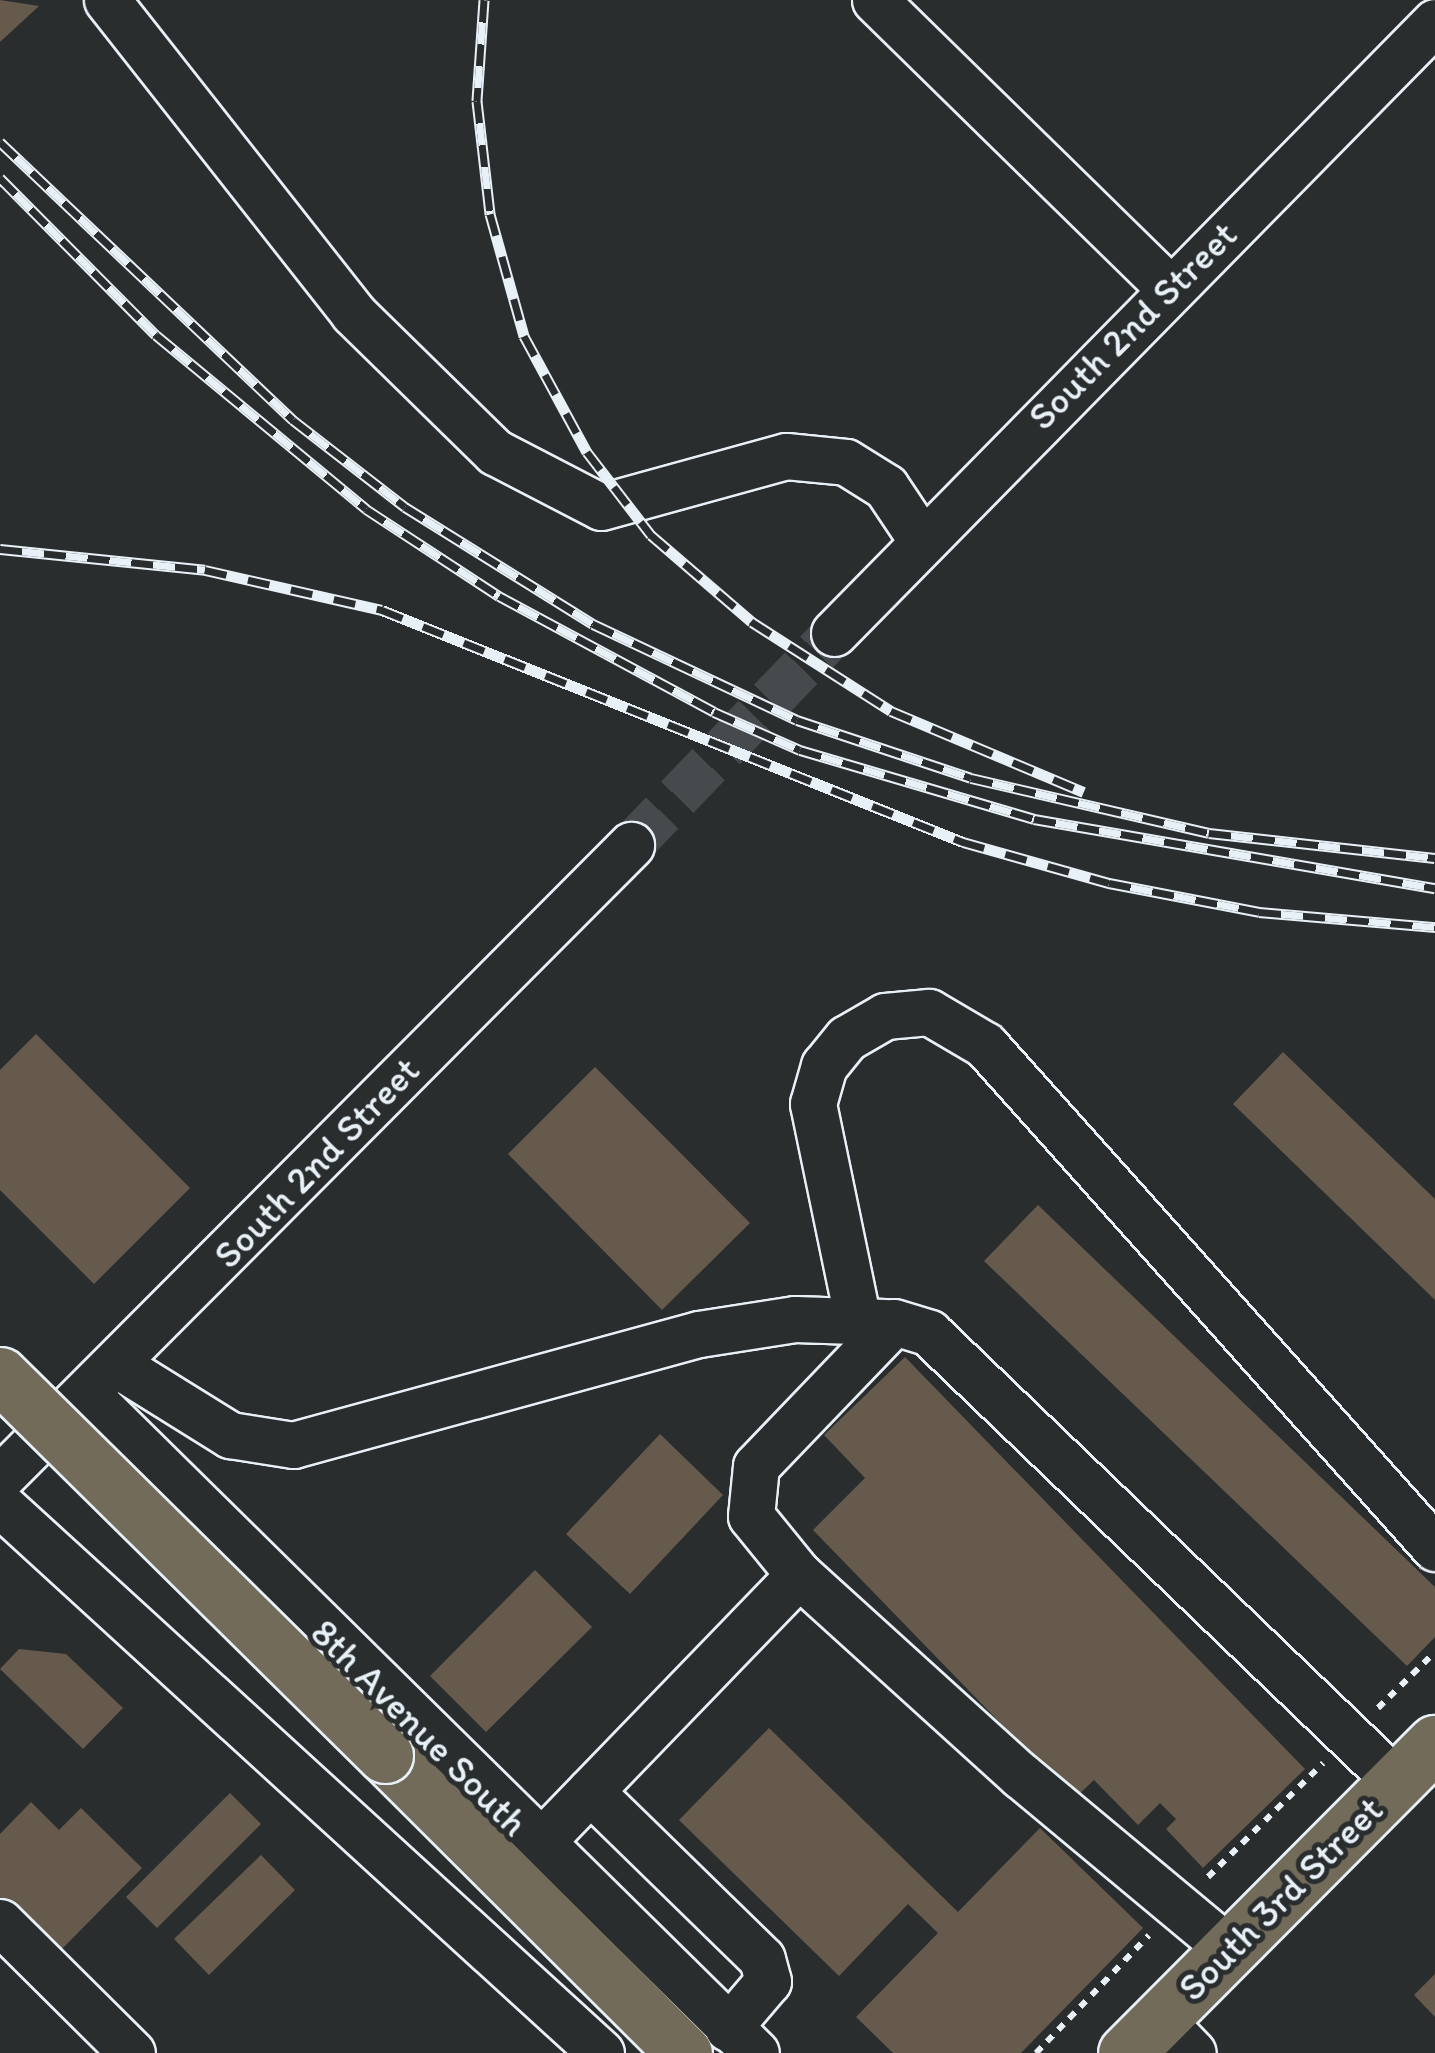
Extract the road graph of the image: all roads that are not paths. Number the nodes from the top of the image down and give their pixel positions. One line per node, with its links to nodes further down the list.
1 (107, 0): 5 (street)
2 (875, 0): 4 (street)
3 (1435, 22): 4 (street, South 2nd Street)
4 (1169, 288): 5 (street, South 2nd Street)
5 (922, 541): 6 (street, South 2nd Street)
6 (834, 633)
7 (631, 845): 10 (street, South 2nd Street)
8 (876, 1321): 10 (street); 13 (street); 14 (street); 16 (street)
9 (0, 1375): 22 (highway, 8th Avenue South, bridge)
10 (104, 1381): 11 (street, South 2nd Street); 18 (street, 8th Avenue South)
11 (0, 1478)
12 (0, 1504): 24 (street)
13 (1435, 1548)
14 (800, 1575): 17 (street); 20 (street)
15 (1435, 1743): 16 (highway, South 3rd Street)
16 (1398, 1783): 20 (highway, South 3rd Street)
17 (590, 1791): 18 (street); 22 (street)
18 (537, 1846): 22 (street, 8th Avenue South)
19 (0, 1922): 23 (street)
20 (1228, 1949): 21 (highway, South 3rd Street)
21 (1159, 2042)
22 (723, 2045)
23 (132, 2053)
24 (602, 2053)

